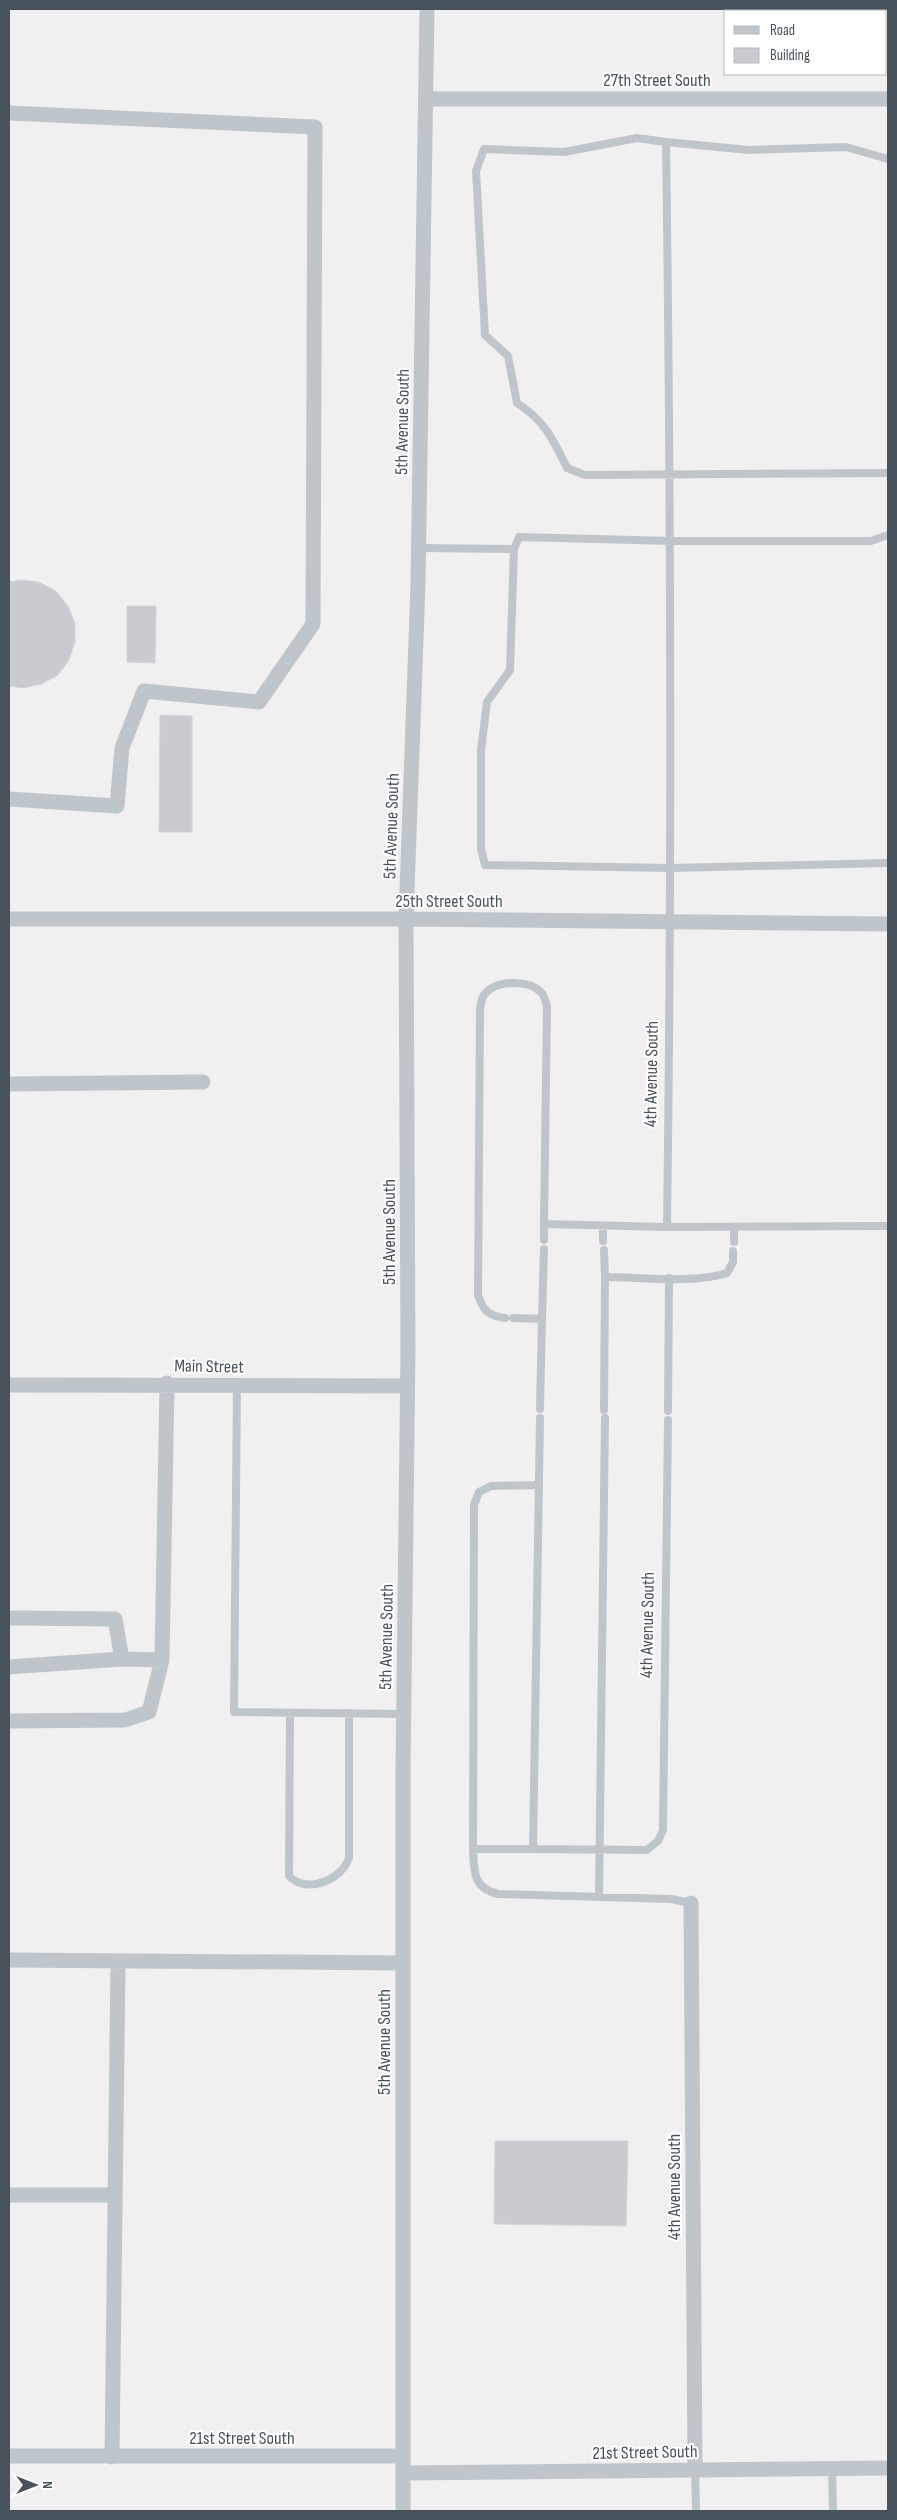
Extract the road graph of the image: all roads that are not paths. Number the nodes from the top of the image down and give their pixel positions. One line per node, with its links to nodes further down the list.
1 (427, 9): 2 (street, 5th Avenue South)
2 (426, 99): 3 (street, 27th Street South); 11 (street, 5th Avenue South)
3 (888, 99)
4 (9, 113): 13 (street)
5 (666, 142): 6 (lane); 8 (lane, 4th Avenue South); 8 (lane)
6 (888, 159)
7 (888, 473): 8 (lane)
8 (671, 475): 10 (lane, 4th Avenue South)
9 (888, 535): 10 (lane)
10 (672, 541): 12 (lane); 15 (lane, 4th Avenue South)
11 (418, 548): 12 (lane); 17 (street, 5th Avenue South)
12 (514, 549): 15 (lane)
13 (9, 799)
14 (888, 863): 15 (lane)
15 (672, 868): 18 (lane, 4th Avenue South)
16 (9, 919): 17 (street, 25th Street South)
17 (406, 919): 18 (street, 25th Street South); 35 (street, 5th Avenue South)
18 (672, 922): 19 (street, 25th Street South); 25 (lane, 4th Avenue South)
19 (888, 924)
20 (203, 1082): 21 (street)
21 (9, 1084)
22 (544, 1224): 23 (lane); 31 (lane); 31 (lane)
23 (603, 1226): 25 (lane); 27 (lane)
24 (888, 1226): 26 (lane)
25 (667, 1227): 26 (lane)
26 (734, 1227): 30 (lane)
27 (603, 1241)
28 (604, 1250): 29 (lane)
29 (605, 1277): 30 (lane); 51 (lane)
30 (669, 1278): 37 (lane)
31 (542, 1318): 36 (lane)
32 (166, 1384): 33 (street, Main Street); 34 (street, Main Street); 43 (street)
33 (9, 1385)
34 (237, 1386): 35 (street, Main Street); 45 (lane)
35 (407, 1386): 47 (street, 5th Avenue South)
36 (540, 1409)
37 (668, 1411)
38 (540, 1418): 40 (lane)
39 (668, 1420): 51 (lane, 4th Avenue South)
40 (539, 1485): 49 (lane); 50 (lane)
41 (9, 1618): 42 (street)
42 (122, 1659): 43 (street); 44 (street)
43 (162, 1660): 48 (street)
44 (9, 1667)
45 (290, 1713): 46 (lane); 46 (lane)
46 (349, 1713): 47 (lane)
47 (403, 1714): 56 (street, 5th Avenue South)
48 (9, 1721)
49 (473, 1849): 50 (lane); 52 (lane)
50 (533, 1849): 51 (lane)
51 (598, 1851): 52 (lane)
52 (599, 1896): 53 (lane)
53 (690, 1903): 64 (street, 4th Avenue South)
54 (9, 1960): 55 (street)
55 (118, 1961): 56 (street); 58 (street)
56 (402, 1963): 60 (street, 5th Avenue South)
57 (9, 2195): 58 (street)
58 (114, 2195): 61 (street)
59 (9, 2456): 61 (street, 21st Street South)
60 (402, 2456): 61 (street, 21st Street South); 65 (street, 5th Avenue South)
61 (112, 2457)
62 (888, 2468): 63 (street, 21st Street South)
63 (832, 2469): 64 (street, 21st Street South); 68 (lane)
64 (695, 2470): 65 (street, 21st Street South); 67 (lane)
65 (402, 2473): 66 (street)
66 (402, 2511)
67 (696, 2511)
68 (833, 2511)

